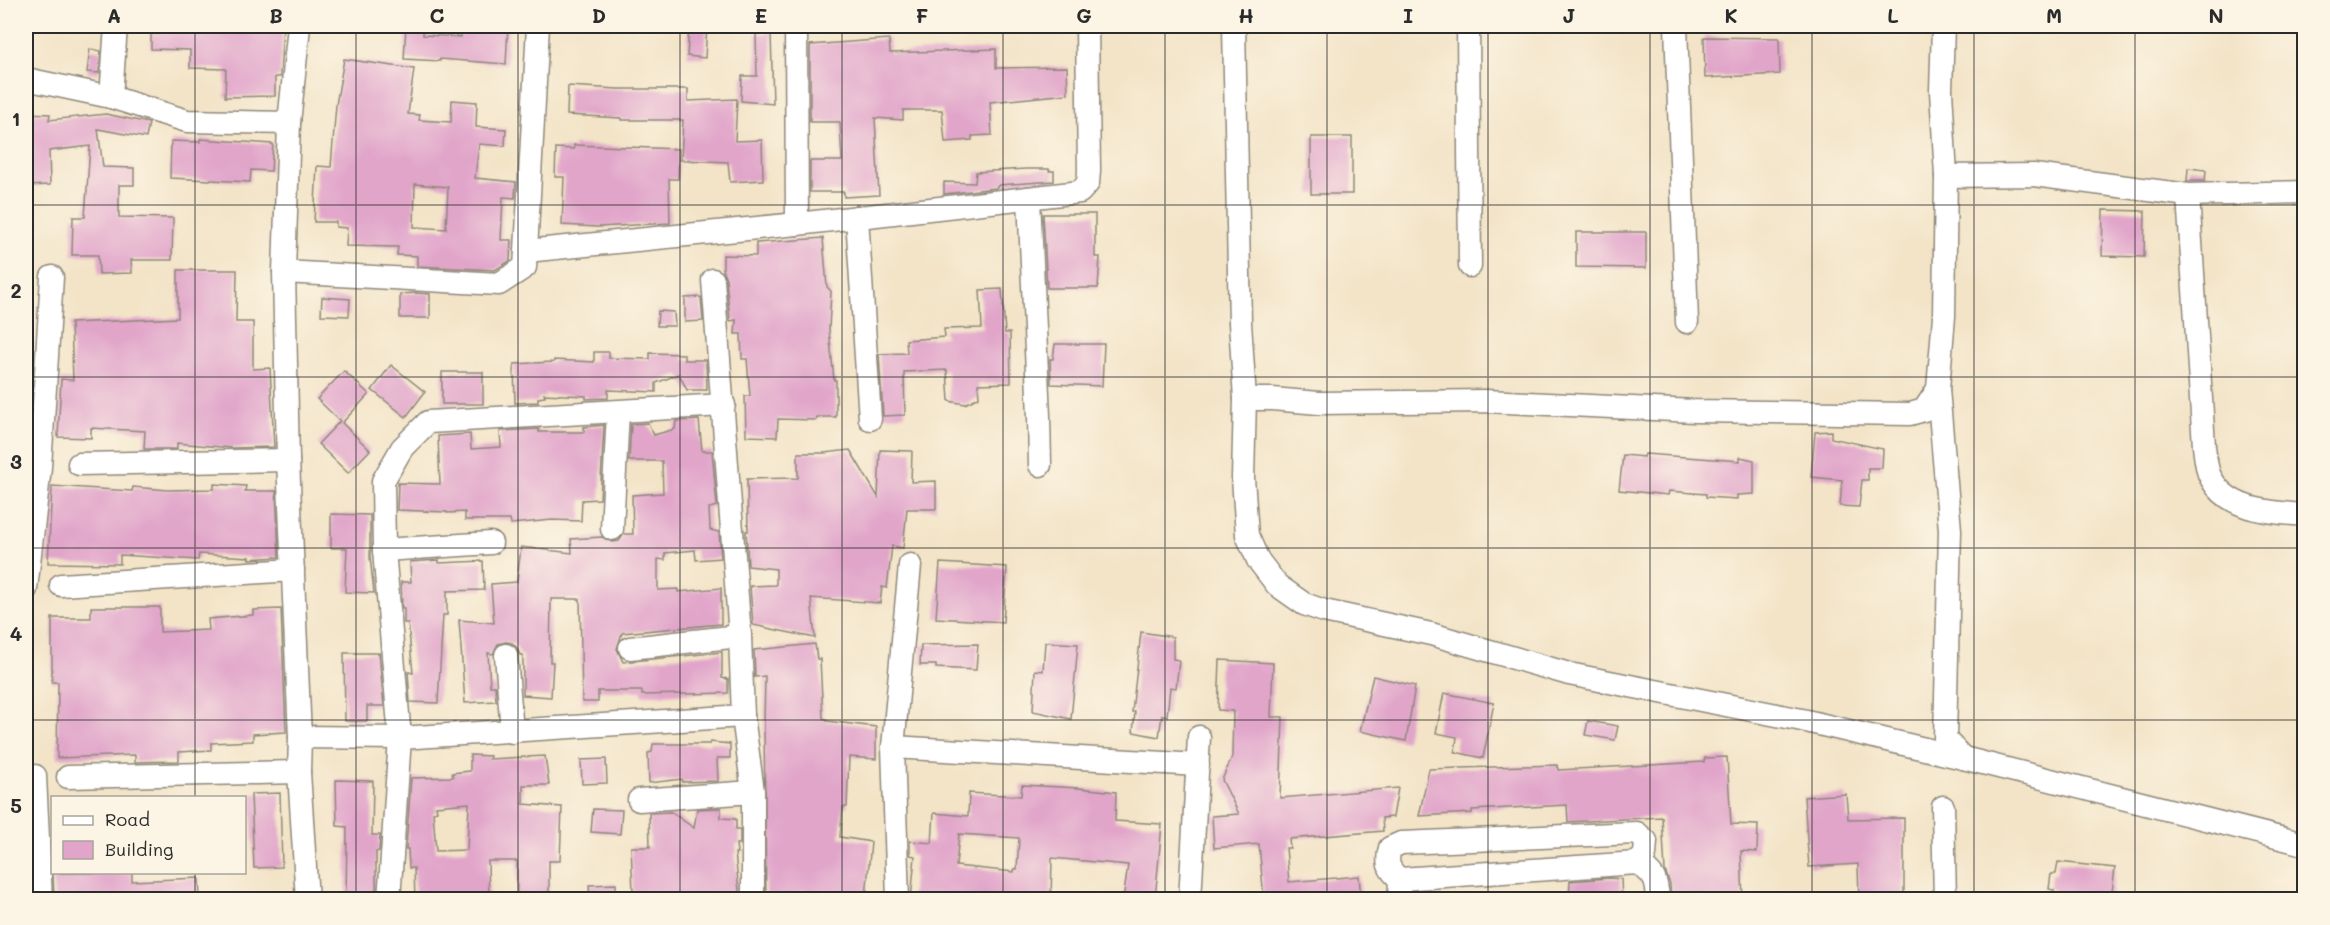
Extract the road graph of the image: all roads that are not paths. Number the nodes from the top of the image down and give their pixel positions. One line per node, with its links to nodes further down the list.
1 (116, 26): 11 (street)
2 (299, 26): 12 (street)
3 (538, 26): 19 (street)
4 (796, 26): 18 (street)
5 (1087, 26): 16 (street)
6 (1233, 26): 26 (street)
7 (1468, 26): 20 (street)
8 (1677, 26): 24 (street)
9 (1942, 26): 13 (street)
10 (26, 79): 11 (street)
11 (111, 97): 12 (street)
12 (289, 123): 21 (street)
13 (1946, 176): 15 (street); 25 (street)
14 (2304, 192): 15 (street)
15 (2188, 195): 33 (street)
16 (1029, 198): 17 (street); 32 (street)
17 (857, 217): 18 (street); 29 (street)
18 (797, 224): 19 (street)
19 (525, 251): 21 (street)
20 (1470, 266)
21 (284, 272): 30 (street)
22 (52, 277): 40 (street)
23 (712, 280): 27 (street)
24 (1687, 322)
25 (1938, 389): 26 (street); 50 (street)
26 (1245, 399): 50 (street)
27 (724, 405): 28 (street); 41 (street)
28 (618, 412): 34 (street); 36 (street)
29 (870, 419)
30 (288, 460): 31 (street); 38 (street)
31 (79, 464)
32 (1040, 465)
33 (2304, 515)
34 (612, 530)
35 (491, 543): 36 (street)
36 (384, 550): 48 (street)
37 (910, 565): 49 (street)
38 (292, 570): 39 (street); 46 (street)
39 (61, 585)
40 (26, 589)
41 (740, 636): 42 (street); 44 (street)
42 (630, 648)
43 (507, 655): 45 (street)
44 (743, 716): 45 (street); 55 (street)
45 (512, 732): 48 (street)
46 (300, 737): 48 (street); 52 (street)
47 (1198, 737): 51 (street)
48 (399, 738): 63 (street)
49 (893, 747): 51 (street); 65 (street)
50 (1963, 758): 58 (street)
51 (1198, 765): 66 (street)
52 (299, 772): 54 (street); 62 (street)
53 (35, 776): 61 (street)
54 (68, 777)
55 (753, 792): 56 (street); 64 (street)
56 (639, 800)
57 (1943, 807): 68 (street)
58 (2304, 844)
59 (1637, 863): 60 (street); 60 (street); 67 (street)
60 (1399, 889)
61 (41, 900)
62 (308, 900)
63 (389, 900)
64 (753, 900)
65 (898, 900)
66 (1191, 900)
67 (1658, 900)
68 (1945, 900)

